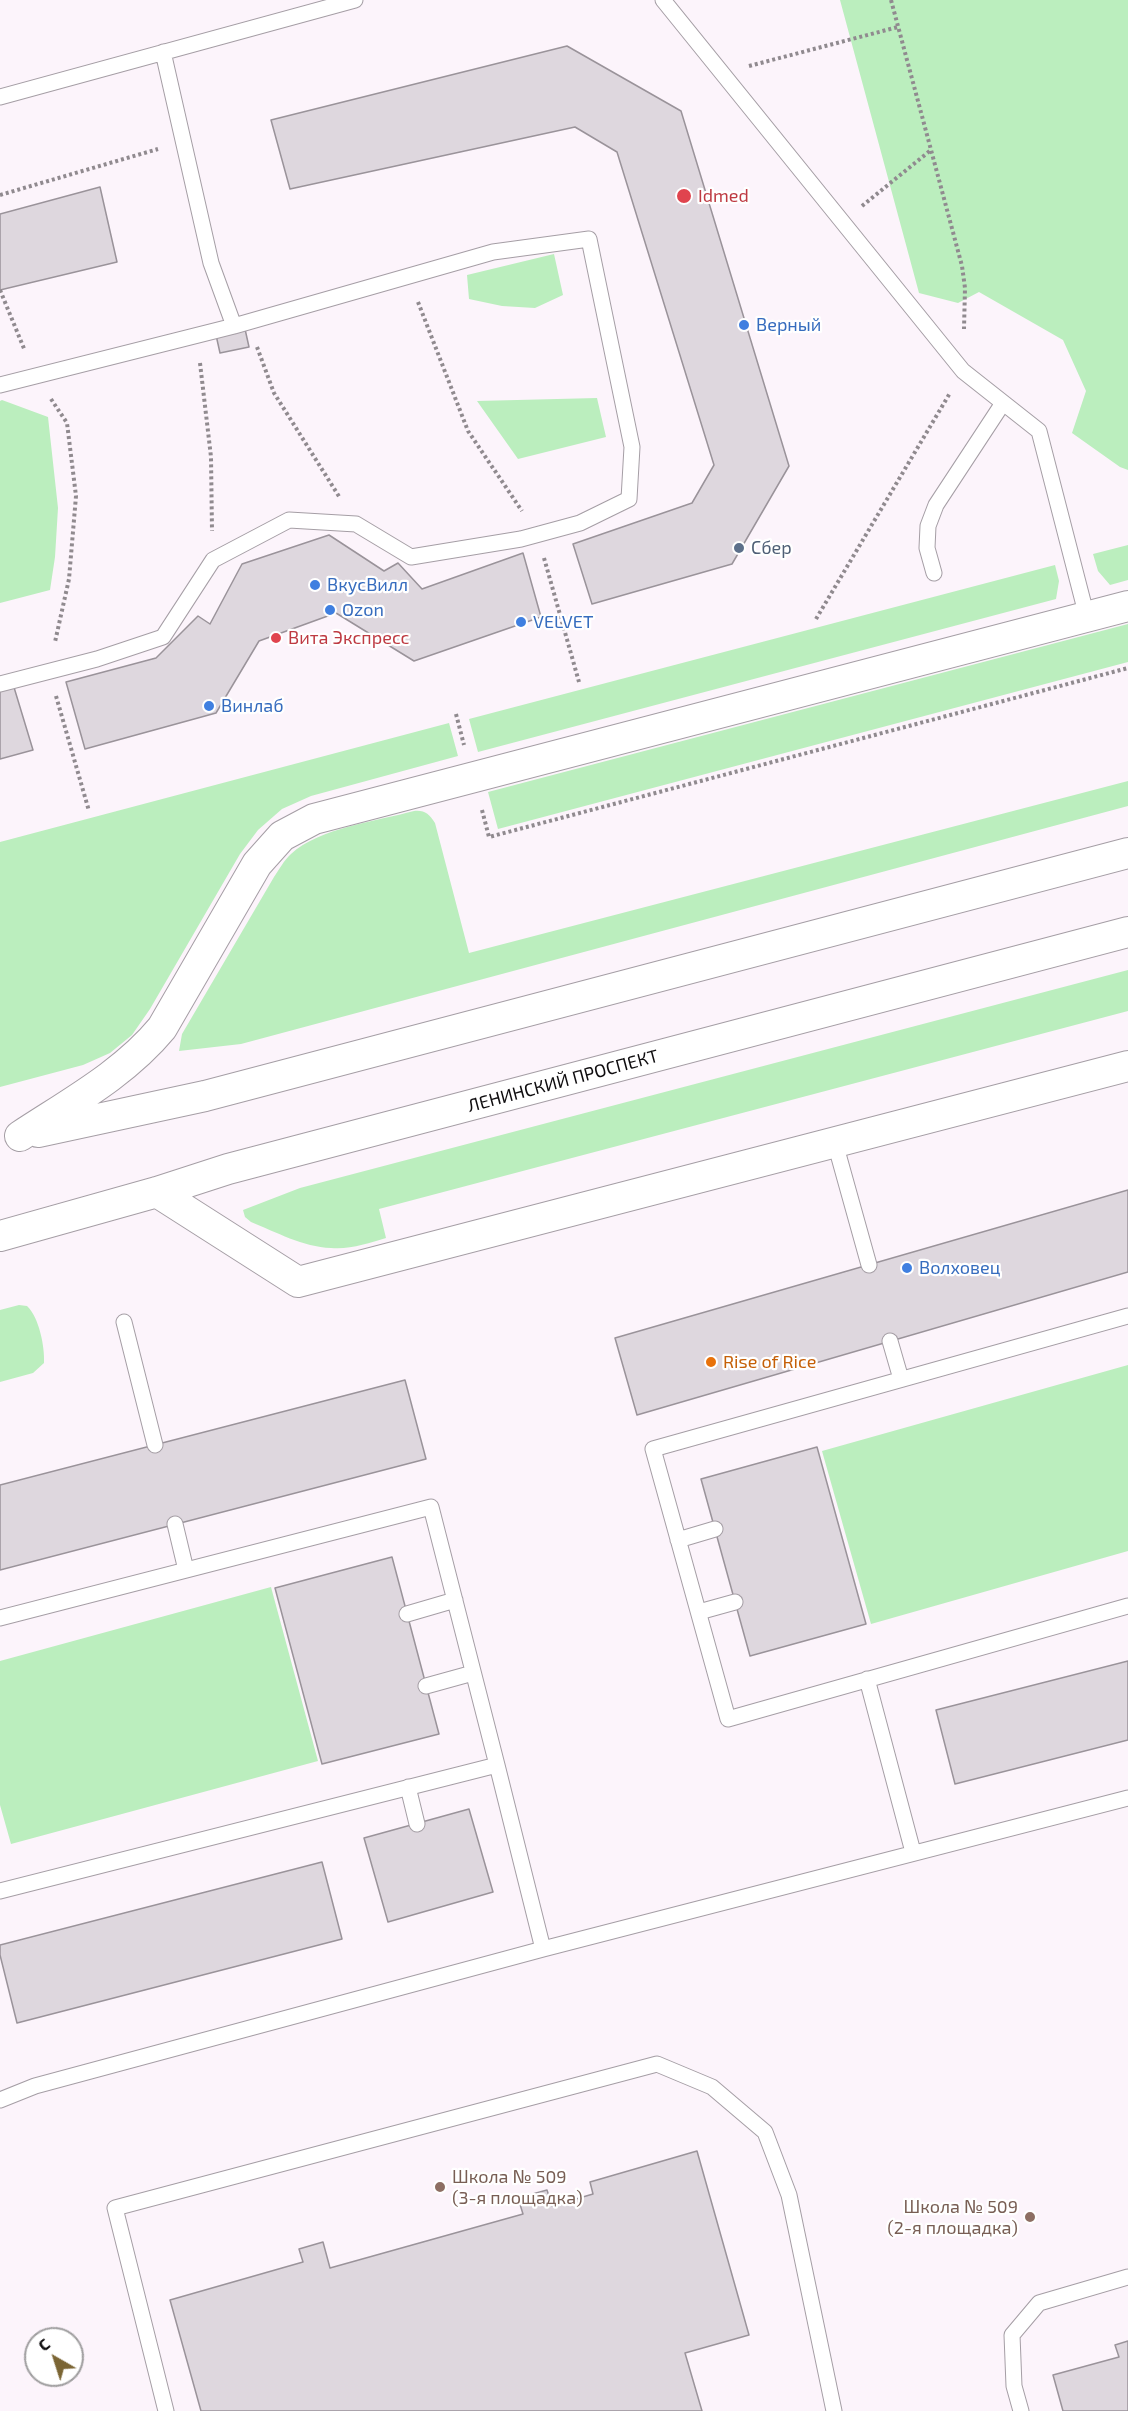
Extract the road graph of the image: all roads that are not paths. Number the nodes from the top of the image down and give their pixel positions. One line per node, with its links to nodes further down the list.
1 (354, 0): 3 (lane)
2 (663, 0): 7 (lane)
3 (163, 52): 4 (lane); 5 (lane)
4 (0, 96)
5 (241, 324): 6 (lane); 11 (lane)
6 (0, 386)
7 (1003, 403): 8 (lane); 10 (lane)
8 (934, 573)
9 (1128, 606): 10 (street)
10 (1087, 617): 15 (street)
11 (0, 684)
12 (1128, 853): 15 (street)
13 (1128, 932): 17 (street, ЛЕНИНСКИЙ ПРОСПЕКТ)
14 (1128, 1066): 16 (street)
15 (10, 1138)
16 (835, 1143): 17 (street); 19 (lane)
17 (157, 1192): 18 (street, ЛЕНИНСКИЙ ПРОСПЕКТ)
18 (0, 1236)
19 (869, 1264)
20 (1128, 1316): 23 (lane)
21 (124, 1322): 24 (lane)
22 (890, 1341): 23 (lane)
23 (901, 1379): 27 (lane)
24 (155, 1445)
25 (175, 1524): 28 (lane)
26 (715, 1529): 27 (lane)
27 (678, 1539): 32 (lane)
28 (186, 1570): 29 (lane); 34 (lane)
29 (455, 1600): 33 (lane); 35 (lane)
30 (735, 1602): 32 (lane)
31 (1128, 1606): 36 (lane)
32 (699, 1612): 36 (lane)
33 (407, 1614)
34 (0, 1618)
35 (473, 1673): 37 (lane); 38 (lane)
36 (867, 1679): 42 (lane)
37 (426, 1686)
38 (497, 1765): 39 (lane); 44 (lane)
39 (408, 1787): 41 (lane); 43 (lane)
40 (1128, 1798): 42 (lane)
41 (417, 1824)
42 (913, 1852): 44 (lane)
43 (0, 1891)
44 (543, 1948): 45 (lane)
45 (0, 2100)
46 (1128, 2277): 49 (lane)
47 (166, 2411): 48 (lane)
48 (834, 2411)
49 (1021, 2411)

